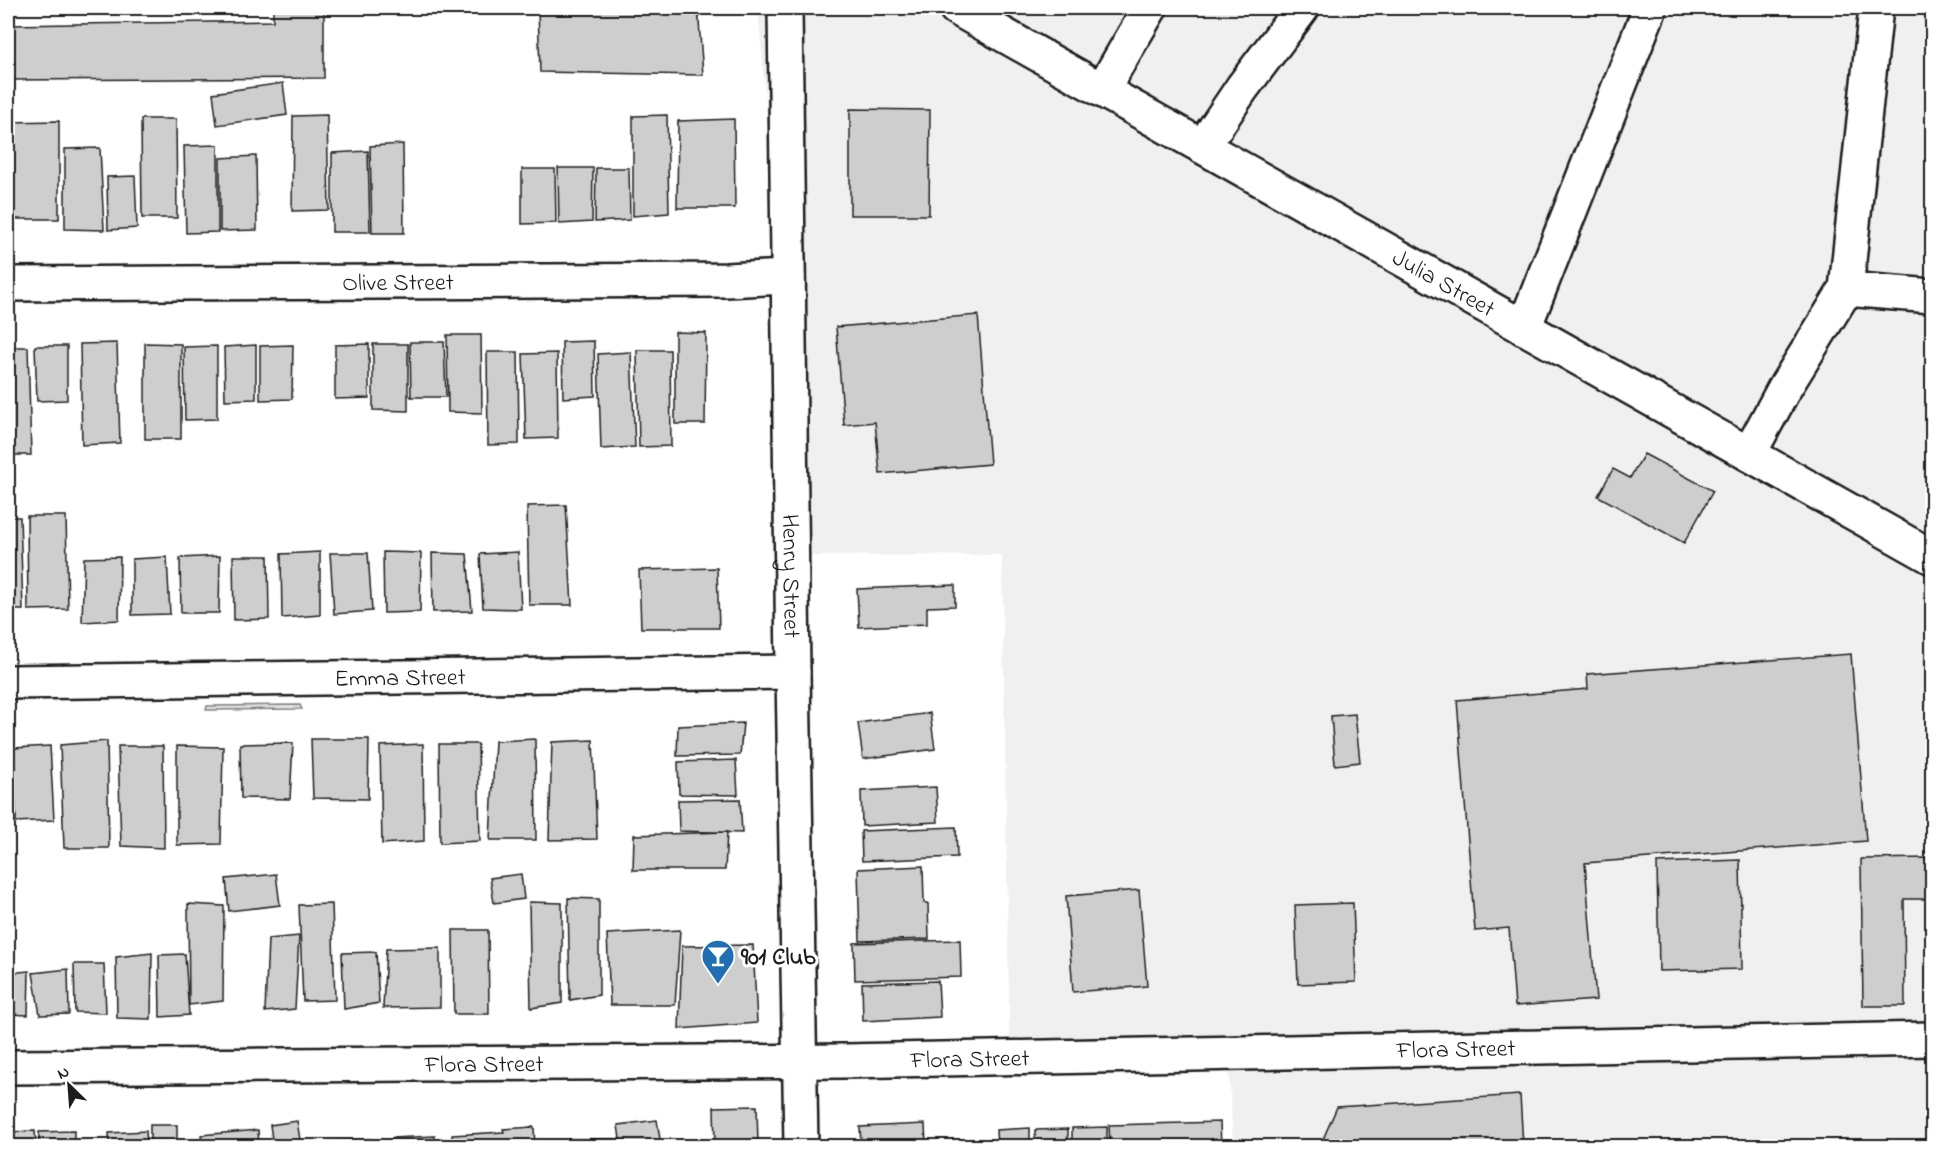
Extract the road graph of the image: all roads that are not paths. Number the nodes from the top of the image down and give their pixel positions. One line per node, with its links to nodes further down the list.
1 (785, 8): 9 (street, Henry Street)
2 (956, 8): 7 (street, Julia Street)
3 (1150, 8): 7 (street)
4 (1302, 8): 8 (street)
5 (1650, 8): 13 (street)
6 (1876, 8): 11 (street)
7 (1102, 90): 8 (street, Julia Street)
8 (1203, 146): 13 (street, Julia Street)
9 (788, 277): 10 (street, Olive Street); 16 (street, Henry Street)
10 (8, 284)
11 (1846, 289): 12 (street); 14 (street)
12 (1932, 296)
13 (1524, 328): 14 (street, Julia Street)
14 (1749, 454): 15 (street, Julia Street)
15 (1932, 557)
16 (793, 672): 17 (street, Emma Street); 19 (street, Henry Street)
17 (8, 682)
18 (1932, 1039): 19 (street, Flora Street)
19 (800, 1060): 20 (street, Flora Street); 21 (street, Henry Street)
20 (8, 1067)
21 (801, 1146)

